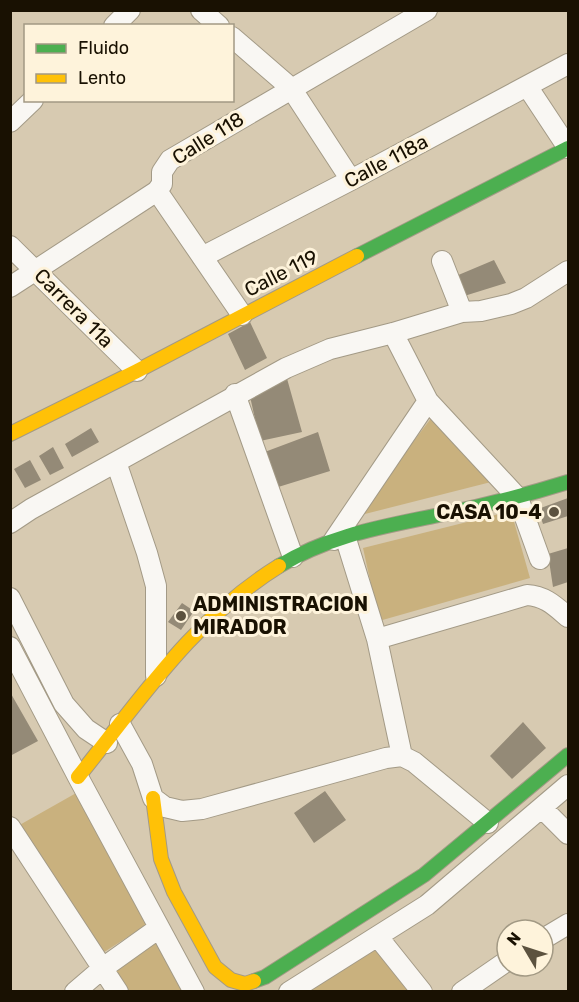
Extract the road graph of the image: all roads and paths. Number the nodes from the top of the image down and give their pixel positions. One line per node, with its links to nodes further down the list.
1 (130, 10): 4 (street)
2 (201, 10): 5 (street)
3 (427, 10): 9 (street, Calle 118)
4 (116, 24)
5 (217, 24)
6 (234, 39): 9 (street)
7 (568, 64): 8 (street, Calle 118a)
8 (527, 86): 12 (street); 13 (street, Calle 118a)
9 (291, 88): 13 (street); 14 (street, Calle 118)
10 (31, 102): 11 (street)
11 (10, 122)
12 (568, 148): 22 (street, Calle 119)
13 (351, 180): 16 (street, Calle 118a)
14 (157, 191): 16 (street); 18 (street)
15 (10, 246): 18 (street, Carrera 11a)
16 (202, 257): 22 (street)
17 (442, 261): 21 (street)
18 (36, 269): 20 (street); 24 (street, Carrera 11a)
19 (568, 271): 21 (street)
20 (10, 287)
21 (462, 312): 23 (street)
22 (242, 315): 24 (street, Calle 119)
23 (393, 333): 25 (street); 26 (street)
24 (137, 371): 27 (street, Calle 119)
25 (235, 394): 28 (street); 33 (street)
26 (428, 401): 30 (street); 32 (street)
27 (10, 434)
28 (116, 462): 31 (street); 39 (street)
29 (568, 482): 30 (street)
30 (518, 498): 32 (street); 34 (street)
31 (10, 523)
32 (340, 538): 33 (street); 37 (street)
33 (293, 557): 39 (street)
34 (540, 559)
35 (10, 598): 41 (street)
36 (568, 617): 37 (street)
37 (376, 639): 43 (street)
38 (10, 647): 44 (street)
39 (156, 676): 40 (street)
40 (120, 724): 41 (street); 46 (street)
41 (106, 743): 44 (street)
42 (568, 755): 48 (street)
43 (402, 756): 46 (street); 48 (street)
44 (78, 777): 52 (street)
45 (568, 785): 47 (street)
46 (153, 798): 48 (street)
47 (542, 808): 50 (street); 54 (street)
48 (488, 823)
49 (10, 827): 55 (street)
50 (568, 834)
51 (568, 924): 53 (street)
52 (159, 928): 55 (street); 59 (street)
53 (555, 932)
54 (378, 937): 60 (street); 61 (street)
55 (103, 968): 57 (street); 58 (street)
56 (495, 970): 62 (street)
57 (75, 992)
58 (118, 992)
59 (194, 992)
60 (289, 992)
61 (422, 992)
62 (462, 992)

